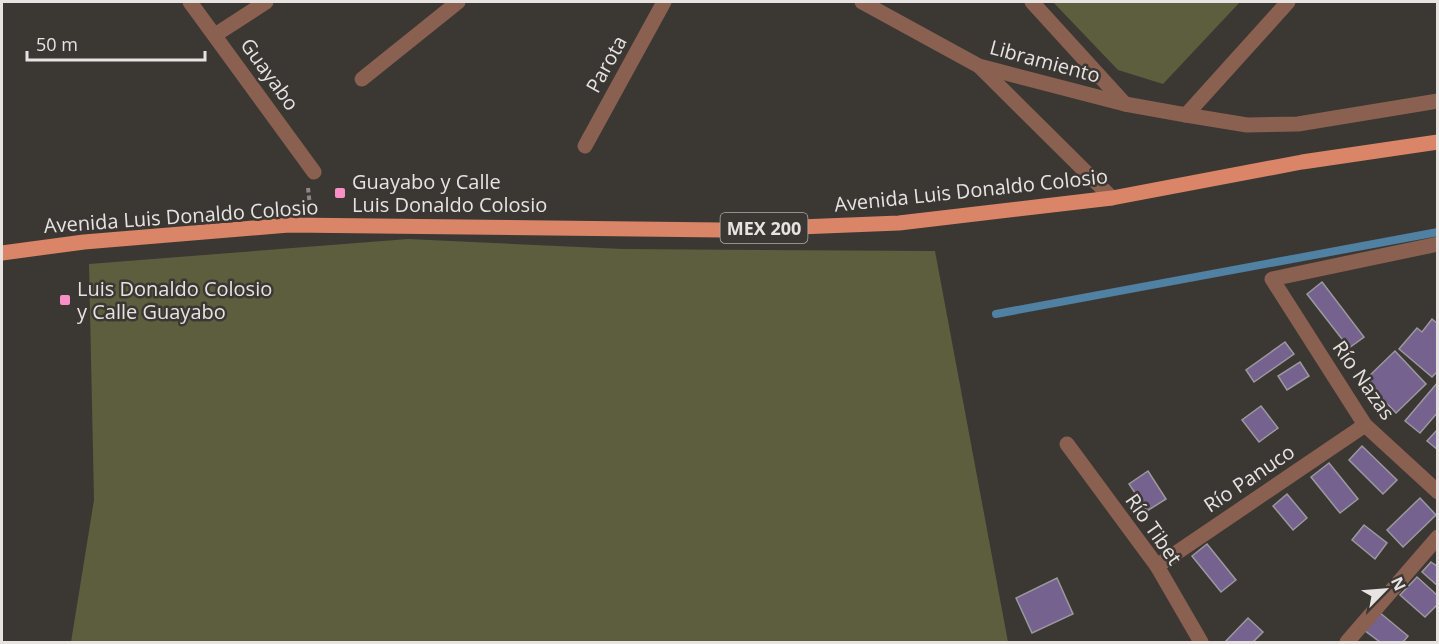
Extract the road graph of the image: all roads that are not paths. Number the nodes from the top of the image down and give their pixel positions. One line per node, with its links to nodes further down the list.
1 (190, 2): 8 (street, Guayabo)
2 (266, 2): 8 (street)
3 (458, 2): 10 (street)
4 (664, 2): 15 (street, Parota)
5 (862, 2): 9 (street, Libramiento)
6 (1032, 2): 12 (street)
7 (1288, 2): 13 (street)
8 (215, 35): 16 (street, Guayabo)
9 (979, 66): 12 (street, Libramiento); 17 (street)
10 (362, 79)
11 (1437, 101): 13 (street)
12 (1125, 104): 13 (street, Libramiento)
13 (1186, 114)
14 (1437, 142): 17 (main road, Avenida Luis Donaldo Colosio / MEX 200)
15 (585, 146)
16 (314, 172)
17 (1112, 198): 19 (main road, Avenida Luis Donaldo Colosio / MEX 200)
18 (1437, 244): 20 (street, Río Nazas)
19 (2, 253)
20 (1365, 425): 22 (street, Río Nazas); 24 (street, Río Panuco)
21 (1067, 444): 24 (street, Río Tibet)
22 (1437, 492)
23 (1437, 537): 26 (street)
24 (1157, 566): 25 (street, Río Tibet)
25 (1201, 642)
26 (1347, 642)

